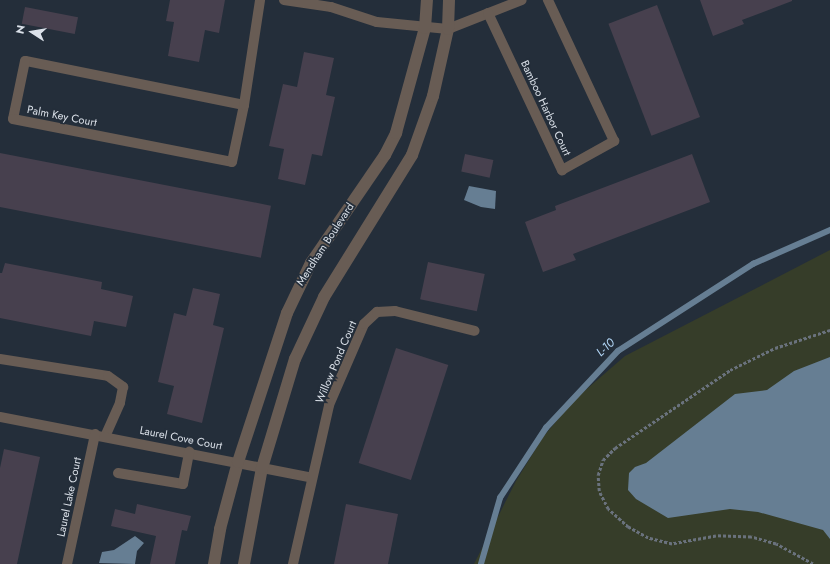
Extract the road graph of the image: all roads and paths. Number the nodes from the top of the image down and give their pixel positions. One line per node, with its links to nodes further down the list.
1 (260, 0): 10 (lane, Palm Key Court)
2 (284, 0): 8 (lane)
3 (427, 0): 8 (street, Mendham Boulevard)
4 (449, 0): 9 (street)
5 (522, 0): 7 (lane)
6 (548, 0): 7 (lane, Bamboo Harbor Court)
7 (488, 14): 9 (lane)
8 (425, 28): 9 (lane); 17 (street, Mendham Boulevard)
9 (448, 29): 18 (street)
10 (244, 105): 10 (lane, Palm Key Court)
11 (830, 330): 25 (path)
12 (475, 331): 20 (lane, Willow Pond Court)
13 (0, 359): 15 (lane, Laurel Lake Court)
14 (0, 417): 15 (lane, Laurel Cove Court)
15 (100, 435): 16 (lane, Laurel Cove Court); 21 (lane, Laurel Lake Court)
16 (189, 452): 17 (lane, Laurel Cove Court); 19 (lane)
17 (238, 462): 18 (lane, Laurel Cove Court); 22 (street, Mendham Boulevard)
18 (262, 468): 20 (lane); 23 (street)
19 (118, 473)
20 (310, 477): 24 (lane, Willow Pond Court)
21 (67, 564)
22 (214, 564)
23 (244, 564)
24 (293, 564)
25 (813, 564)

